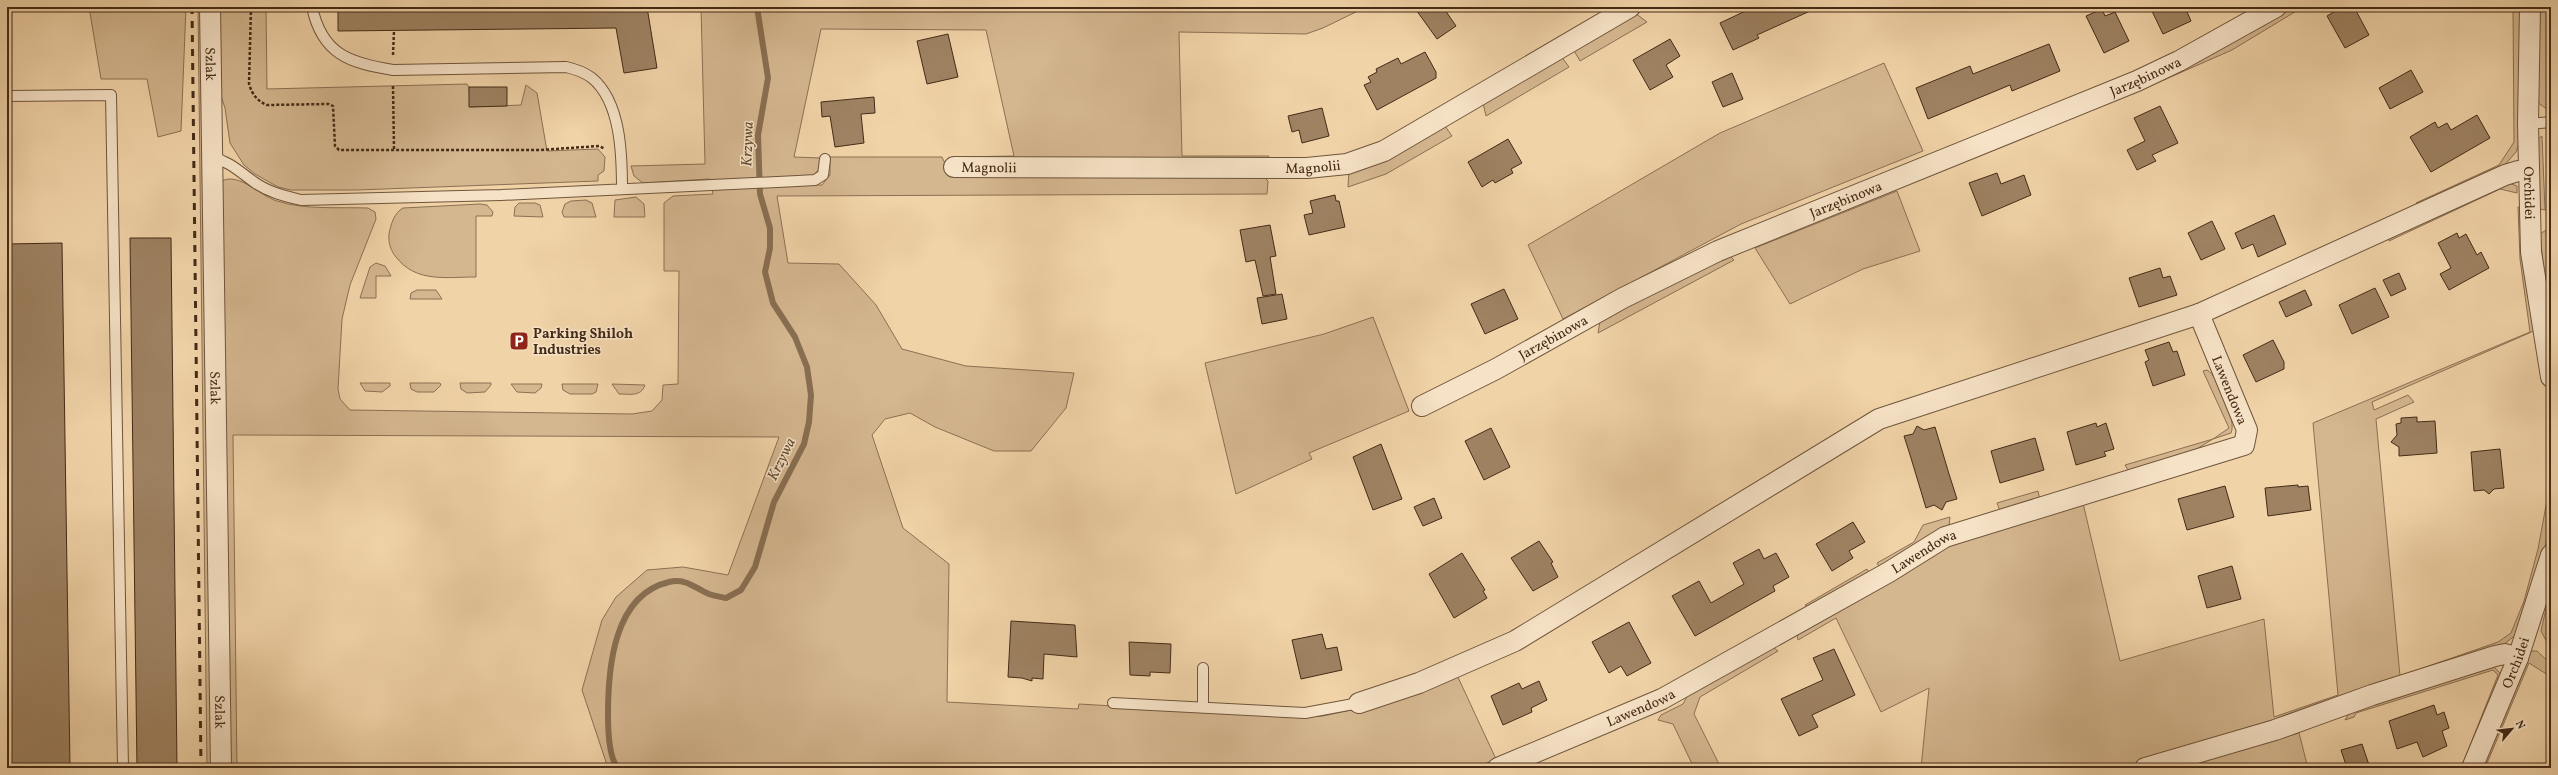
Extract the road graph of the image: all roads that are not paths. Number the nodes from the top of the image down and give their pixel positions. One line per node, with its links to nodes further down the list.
1 (210, 7): 9 (street, Szlak)
2 (312, 7): 13 (lane)
3 (1630, 7): 11 (street, Magnolii)
4 (2276, 7): 16 (street, Jarzębinowa)
5 (2530, 7): 8 (street, Orchidei)
6 (7, 96): 23 (lane)
7 (2551, 122): 8 (lane)
8 (2528, 124): 12 (street, Orchidei)
9 (211, 157): 13 (lane); 24 (street, Szlak)
10 (825, 159): 13 (lane)
11 (954, 167)
12 (2528, 171): 14 (street); 15 (street, Orchidei)
13 (622, 189)
14 (2199, 314): 21 (street); 25 (street, Lawendowa)
15 (2551, 377)
16 (1422, 406)
17 (2551, 555): 18 (street, Orchidei)
18 (2518, 658): 26 (street); 27 (street, Orchidei)
19 (1202, 668): 22 (lane)
20 (1113, 703): 22 (lane)
21 (1359, 703): 22 (lane)
22 (1203, 708)
23 (123, 768)
24 (221, 768)
25 (1498, 768)
26 (2145, 768)
27 (2472, 768)

